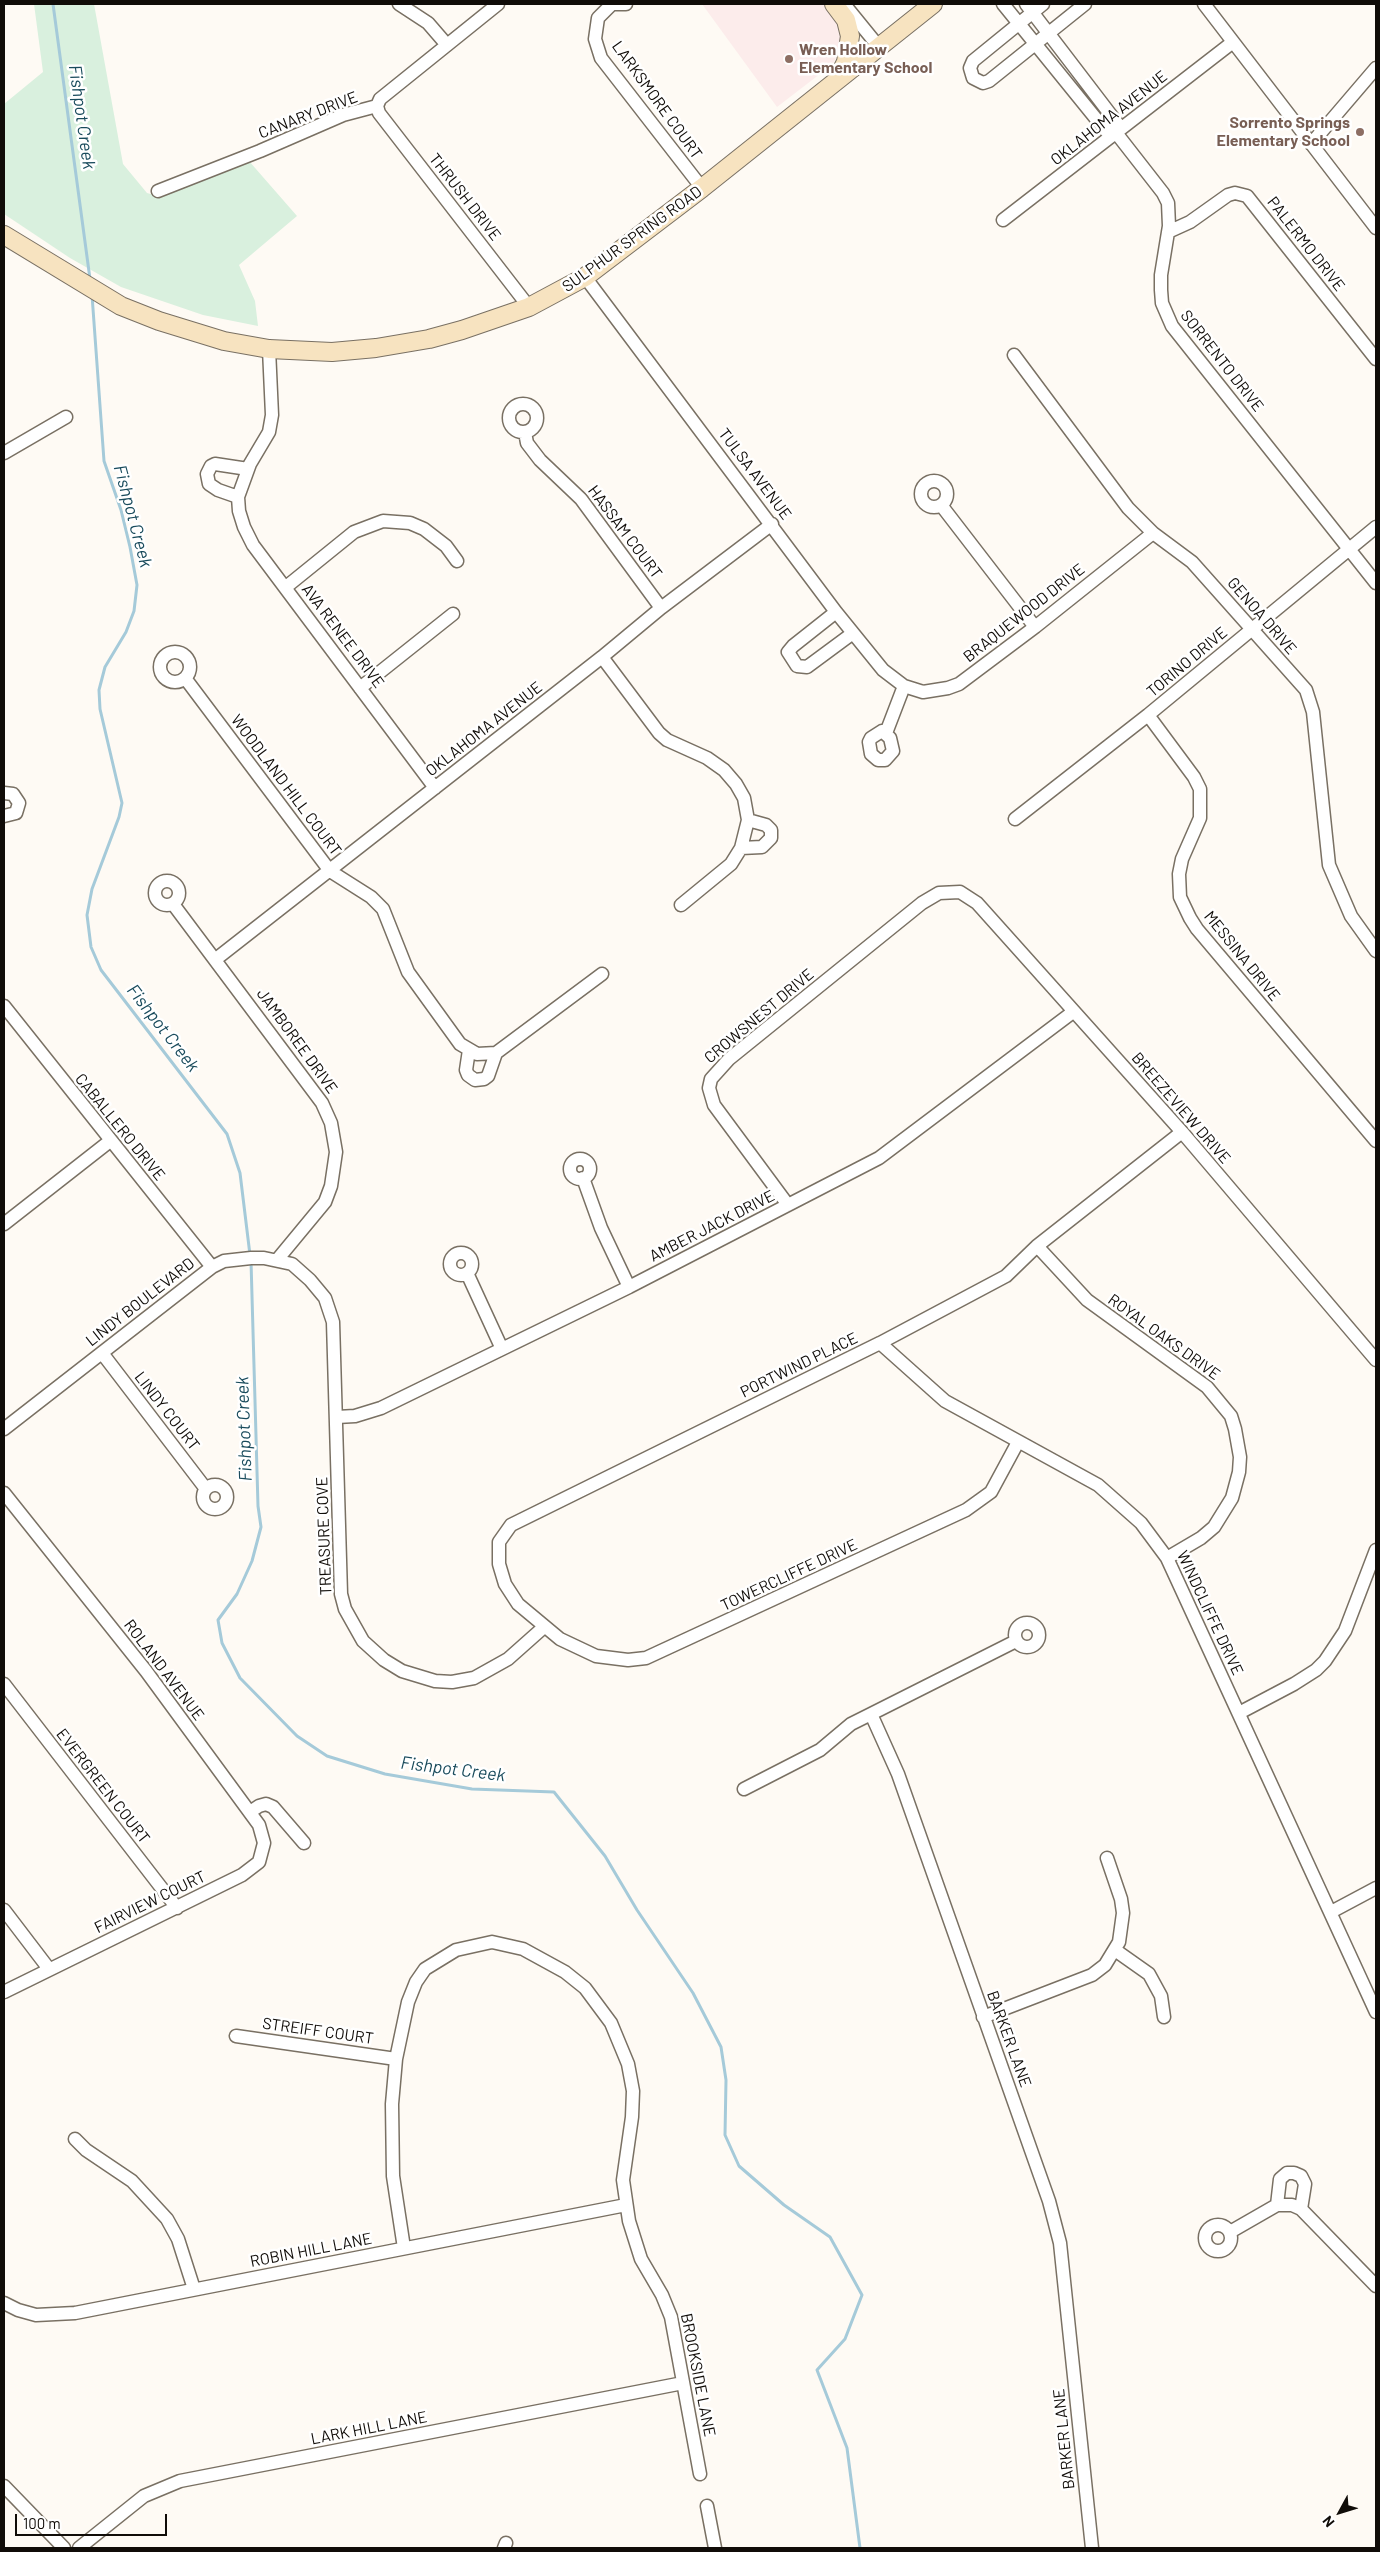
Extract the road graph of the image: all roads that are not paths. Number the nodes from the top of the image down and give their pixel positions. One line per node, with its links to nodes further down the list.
1 (399, 4): 17 (street)
2 (498, 4): 17 (street, CANARY DRIVE)
3 (613, 4): 4 (street, LARKSMORE COURT); 24 (street, LARKSMORE COURT)
4 (626, 4)
5 (834, 4): 20 (main road)
6 (844, 4): 18 (street)
7 (934, 4): 18 (main road, SULPHUR SPRING ROAD)
8 (1003, 4): 13 (street, SORRENTO DRIVE)
9 (1043, 4): 12 (street)
10 (1085, 4): 14 (street)
11 (1204, 4): 15 (street)
12 (1029, 8): 13 (street); 14 (street, SORRENTO DRIVE)
13 (1019, 23): 16 (street, SORRENTO DRIVE); 16 (street)
14 (1049, 32): 16 (street); 22 (street, SORRENTO DRIVE)
15 (1233, 42): 22 (street, OKLAHOMA AVENUE); 23 (street)
16 (1035, 44): 22 (street, SORRENTO DRIVE)
17 (447, 45): 21 (street, CANARY DRIVE)
18 (879, 47): 20 (main road, SULPHUR SPRING ROAD)
19 (1376, 68): 23 (street)
20 (837, 80): 24 (main road, SULPHUR SPRING ROAD)
21 (377, 106): 25 (street, CANARY DRIVE); 31 (street, THRUSH DRIVE)
22 (1117, 134): 26 (street, OKLAHOMA AVENUE); 28 (street, SORRENTO DRIVE)
23 (1311, 144): 27 (street)
24 (702, 188): 30 (main road, SULPHUR SPRING ROAD)
25 (158, 191)
26 (1003, 220)
27 (1376, 228)
28 (1168, 232): 34 (street, PALERMO DRIVE); 44 (street, SORRENTO DRIVE)
29 (4, 235): 32 (main road, SULPHUR SPRING ROAD)
30 (585, 277): 31 (main road, SULPHUR SPRING ROAD); 41 (street, TULSA AVENUE)
31 (529, 307): 32 (main road, SULPHUR SPRING ROAD)
32 (269, 349): 38 (street)
33 (1014, 355): 43 (street, GENOA DRIVE)
34 (1376, 359)
35 (66, 417): 37 (street)
36 (525, 432): 48 (street, HASSAM COURT)
37 (4, 453)
38 (248, 469): 39 (street); 39 (street)
39 (238, 497): 47 (street, AVA RENEE DRIVE)
40 (941, 506): 51 (street)
41 (772, 524): 48 (street, OKLAHOMA AVENUE); 49 (street, TULSA AVENUE)
42 (1376, 527): 44 (street, TORINO DRIVE)
43 (1153, 533): 51 (street, BRAQUEWOOD DRIVE); 52 (street, GENOA DRIVE)
44 (1349, 550): 46 (street, SORRENTO DRIVE); 52 (street, TORINO DRIVE)
45 (457, 561): 47 (street)
46 (1376, 583)
47 (286, 587): 57 (street, AVA RENEE DRIVE)
48 (661, 608): 54 (street, OKLAHOMA AVENUE)
49 (836, 612): 53 (street, TULSA AVENUE); 53 (street)
50 (454, 614): 57 (street)
51 (1035, 627): 56 (street, BRAQUEWOOD DRIVE)
52 (1252, 629): 58 (street, TORINO DRIVE); 70 (street, GENOA DRIVE)
53 (853, 633): 56 (street, TULSA AVENUE)
54 (602, 657): 60 (street, OKLAHOMA AVENUE); 64 (street)
55 (185, 678): 66 (street, WOODLAND HILL COURT)
56 (904, 686): 59 (street)
57 (360, 688): 60 (street, AVA RENEE DRIVE)
58 (1148, 715): 63 (street, TORINO DRIVE); 79 (street, MESSINA DRIVE)
59 (886, 733)
60 (435, 788): 66 (street, OKLAHOMA AVENUE)
61 (4, 793): 62 (street)
62 (4, 816)
63 (1015, 819)
64 (748, 820): 65 (street); 65 (street)
65 (741, 848): 69 (street)
66 (330, 871): 71 (street, OKLAHOMA AVENUE); 75 (street, WOODLAND HILL COURT)
67 (950, 891): 74 (street, BREEZEVIEW DRIVE); 81 (street, CROWSNEST DRIVE)
68 (173, 904): 71 (street, JAMBOREE DRIVE)
69 (681, 905)
70 (1376, 952)
71 (216, 959): 84 (street, JAMBOREE DRIVE)
72 (602, 974): 76 (street)
73 (5, 1012): 78 (street, CABALLERO DRIVE)
74 (1073, 1012): 77 (street, BREEZEVIEW DRIVE); 81 (street, AMBER JACK DRIVE)
75 (469, 1050): 76 (street); 76 (street)
76 (496, 1053)
77 (1182, 1132): 83 (street, PORTWIND PLACE); 91 (street, BREEZEVIEW DRIVE)
78 (110, 1141): 82 (street); 85 (street, CABALLERO DRIVE)
79 (1376, 1141)
80 (583, 1178): 87 (street)
81 (788, 1205): 87 (street, AMBER JACK DRIVE)
82 (4, 1224)
83 (1037, 1246): 88 (street, PORTWIND PLACE); 98 (street, ROYAL OAKS DRIVE)
84 (270, 1259): 85 (street, LINDY BOULEVARD); 92 (street, TREASURE COVE)
85 (212, 1267): 90 (street, LINDY BOULEVARD)
86 (467, 1273): 89 (street)
87 (629, 1287): 89 (street, AMBER JACK DRIVE)
88 (880, 1343): 94 (street, WINDCLIFFE DRIVE); 99 (street, PORTWIND PLACE)
89 (502, 1348): 92 (street, AMBER JACK DRIVE)
90 (102, 1352): 93 (street, LINDY BOULEVARD); 95 (street, LINDY COURT)
91 (1376, 1360)
92 (337, 1417): 99 (street, TREASURE COVE)
93 (4, 1429)
94 (1018, 1442): 98 (street, WINDCLIFFE DRIVE); 99 (street, TOWERCLIFFE DRIVE)
95 (206, 1489)
96 (4, 1493): 105 (street, ROLAND AVENUE)
97 (1376, 1550): 102 (street)
98 (1167, 1558): 102 (street, WINDCLIFFE DRIVE)
99 (544, 1627)
100 (1016, 1641): 103 (street)
101 (4, 1684): 109 (street, EVERGREEN COURT)
102 (1239, 1713): 111 (street, WINDCLIFFE DRIVE)
103 (870, 1714): 104 (street); 116 (street, BARKER LANE)
104 (744, 1789)
105 (250, 1812): 106 (street); 109 (street, FAIRVIEW COURT)
106 (304, 1844)
107 (1107, 1858): 112 (street)
108 (1376, 1888): 111 (street)
109 (177, 1908): 113 (street, FAIRVIEW COURT)
110 (4, 1910): 113 (street)
111 (1331, 1912): 115 (street, WINDCLIFFE DRIVE)
112 (1115, 1950): 116 (street); 117 (street)
113 (49, 1969): 114 (street, FAIRVIEW COURT)
114 (4, 1992)
115 (1376, 2012)
116 (984, 2017): 136 (street, BARKER LANE)
117 (1164, 2017)
118 (236, 2036): 119 (street, STREIFF COURT)
119 (396, 2059): 121 (street, BROOKSIDE LANE); 125 (street, BROOKSIDE LANE)
120 (75, 2138): 127 (street)
121 (626, 2205): 125 (street, ROBIN HILL LANE); 129 (street, BROOKSIDE LANE)
122 (1277, 2205): 123 (street); 123 (street); 124 (street)
123 (1301, 2209): 126 (street)
124 (1230, 2232)
125 (404, 2248): 127 (street, ROBIN HILL LANE)
126 (1376, 2286)
127 (194, 2289): 128 (street, ROBIN HILL LANE)
128 (4, 2303)
129 (684, 2383): 130 (street, BROOKSIDE LANE); 134 (street, LARK HILL LANE)
130 (700, 2474)
131 (4, 2486): 133 (street)
132 (707, 2506): 135 (street)
133 (64, 2548)
134 (79, 2548)
135 (715, 2548)
136 (1092, 2548)

